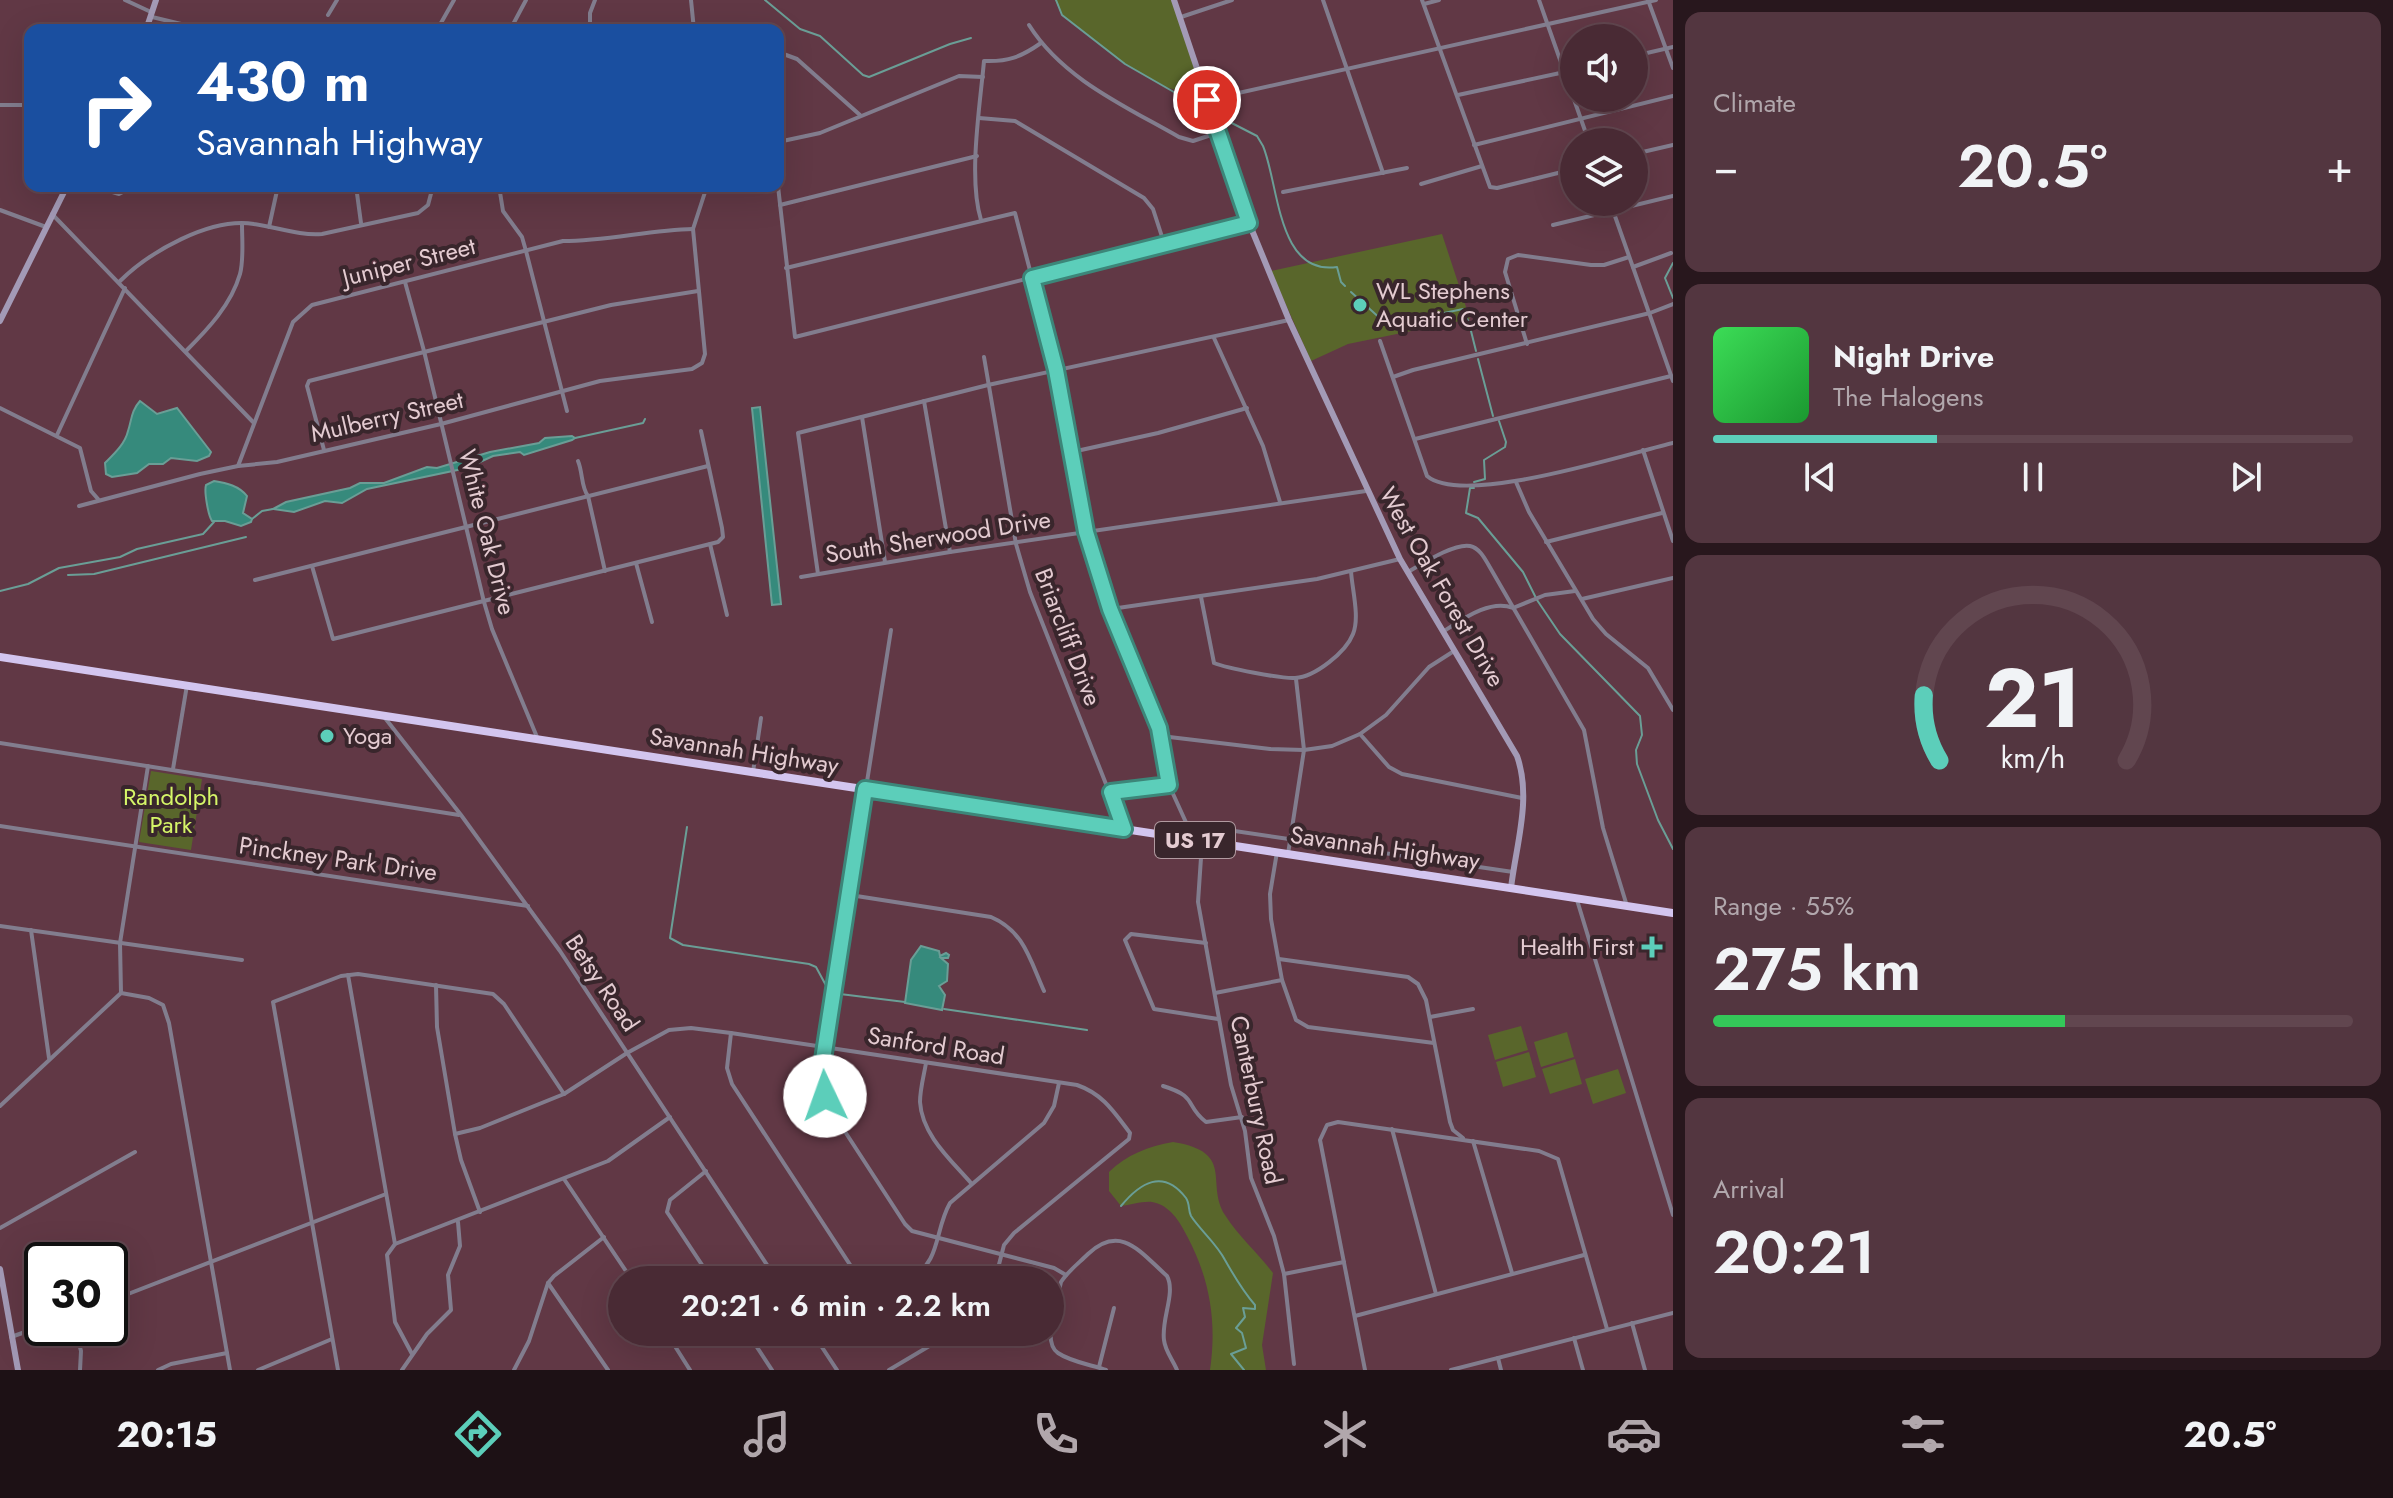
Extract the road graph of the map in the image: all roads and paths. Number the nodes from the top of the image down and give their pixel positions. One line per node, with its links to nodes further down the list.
1 (125, 0): 16 (street)
2 (156, 0): 16 (main road)
3 (337, 0): 17 (street)
4 (454, 0): 21 (street)
5 (526, 0): 22 (street)
6 (595, 0): 23 (street)
7 (691, 0): 24 (street)
8 (1174, 0): 18 (main road, West Oak Forest Drive)
9 (1232, 0): 18 (street)
10 (1323, 0): 35 (street)
11 (1439, 0): 15 (street)
12 (1539, 0): 26 (street)
13 (1656, 0): 14 (street)
14 (1648, 1): 26 (street); 30 (street)
15 (1423, 2): 29 (street)
16 (153, 15): 19 (main road); 20 (street)
17 (328, 15)
18 (1179, 18): 40 (main road, West Oak Forest Drive)
19 (149, 24)
20 (185, 24)
21 (440, 24)
22 (513, 24)
23 (590, 24)
24 (693, 24)
25 (1029, 25): 27 (street)
26 (1548, 25): 29 (street); 33 (street)
27 (1041, 43): 37 (street); 48 (street)
28 (1673, 47): 30 (street)
29 (1440, 49): 35 (street); 38 (street)
30 (1666, 49): 31 (street); 34 (street)
31 (1648, 53)
32 (784, 54): 44 (street)
33 (1560, 60)
34 (1673, 68)
35 (1347, 69): 40 (street); 57 (street)
36 (1560, 73): 38 (street)
37 (983, 77): 44 (street); 46 (street)
38 (1458, 95): 50 (street)
39 (1673, 96): 45 (street)
40 (1207, 100): 48 (main road, West Oak Forest Drive)
41 (0, 104): 42 (street)
42 (24, 105)
43 (1579, 112): 45 (street)
44 (860, 115): 49 (street)
45 (1581, 117): 47 (street); 50 (street)
46 (979, 118): 53 (street); 82 (street)
47 (1585, 128)
48 (1218, 133): 76 (main road, West Oak Forest Drive)
49 (784, 141)
50 (1474, 145): 54 (street)
51 (1673, 145): 52 (street)
52 (1648, 151)
53 (977, 156): 69 (street); 74 (street)
54 (1482, 166): 56 (street); 58 (street)
55 (1407, 168): 57 (street)
56 (1560, 172)
57 (1383, 173): 66 (street)
58 (1421, 184)
59 (64, 192): 71 (main road)
60 (277, 192): 80 (street)
61 (357, 192): 77 (street)
62 (431, 192): 77 (street)
63 (500, 192): 83 (street)
64 (705, 192): 81 (street)
65 (779, 192): 69 (street)
66 (1283, 192)
67 (1673, 196): 68 (street)
68 (1648, 202)
69 (780, 205): 87 (street)
70 (0, 210): 79 (street)
71 (52, 214): 79 (main road); 89 (street)
72 (1592, 216): 78 (street)
73 (1615, 216): 85 (street)
74 (981, 221): 87 (street); 88 (street)
75 (242, 223): 80 (street); 89 (street); 101 (street)
76 (1249, 223): 82 (street); 96 (main road, West Oak Forest Drive)
77 (361, 224): 80 (street)
78 (1553, 225)
79 (46, 227): 97 (main road)
80 (269, 227)
81 (693, 229): 83 (street, Juniper Street); 92 (street)
82 (1165, 246): 88 (street)
83 (526, 251): 90 (street, Juniper Street); 95 (street)
84 (1671, 253): 86 (street)
85 (1629, 257): 86 (street); 100 (street)
86 (1633, 267): 94 (street)
87 (786, 268): 88 (street)
88 (1032, 278): 104 (street)
89 (119, 282): 91 (street)
90 (405, 282): 102 (street, White Oak Drive); 114 (street, Juniper Street)
91 (125, 288): 101 (street); 117 (street)
92 (698, 291): 95 (street); 108 (street, Mulberry Street)
93 (1673, 304): 94 (street)
94 (1650, 313): 100 (street); 106 (street)
95 (545, 320): 102 (street); 108 (street)
96 (1289, 320): 98 (street); 127 (main road, West Oak Forest Drive)
97 (0, 321)
98 (1214, 337): 104 (street); 111 (street)
99 (1380, 341): 105 (street)
100 (1527, 344): 105 (street)
101 (186, 351): 114 (street)
102 (424, 351): 115 (street, White Oak Drive); 120 (street)
103 (984, 357): 107 (street, Briarcliff Drive)
104 (1056, 370): 107 (street); 122 (street)
105 (1393, 377): 118 (street)
106 (1672, 378): 118 (street)
107 (988, 385): 109 (street); 138 (street, Briarcliff Drive)
108 (563, 392): 112 (street); 115 (street, Mulberry Street)
109 (924, 401): 113 (street); 139 (street)
110 (0, 408): 117 (street)
111 (1247, 408): 122 (street); 130 (street)
112 (567, 411)
113 (862, 417): 141 (street); 147 (street)
114 (253, 422): 124 (street, Juniper Street)
115 (441, 424): 120 (street, Mulberry Street); 133 (street, White Oak Drive)
116 (701, 431): 125 (street)
117 (57, 435): 129 (street)
118 (1415, 439): 126 (street)
119 (1673, 443): 121 (street)
120 (324, 450): 124 (street, Mulberry Street)
121 (1643, 450): 126 (street); 132 (street)
122 (1072, 452): 134 (street)
123 (578, 461): 128 (street)
124 (238, 466): 129 (street, Mulberry Street)
125 (708, 466): 128 (street); 137 (street)
126 (1516, 482): 136 (street)
127 (1366, 491): 130 (street, South Sherwood Drive); 140 (main road, West Oak Forest Drive)
128 (588, 496): 133 (street); 144 (street)
129 (100, 500): 131 (street, Mulberry Street)
130 (1280, 502): 134 (street, South Sherwood Drive)
131 (79, 506)
132 (1662, 513): 135 (street); 136 (street)
133 (466, 528): 143 (street); 154 (street, White Oak Drive)
134 (1086, 532): 138 (street, South Sherwood Drive); 156 (street)
135 (1673, 541)
136 (1546, 542): 151 (street)
137 (710, 544): 142 (street); 157 (street)
138 (1016, 544): 139 (street, South Sherwood Drive); 178 (street, Briarcliff Drive)
139 (950, 552): 141 (street, South Sherwood Drive)
140 (1400, 559): 145 (street); 146 (main road, West Oak Forest Drive)
141 (885, 562): 147 (street, South Sherwood Drive)
142 (636, 563): 144 (street); 158 (street)
143 (312, 566): 150 (street); 154 (street)
144 (605, 571): 154 (street)
145 (1351, 571): 152 (street); 163 (street)
146 (1408, 572): 155 (street); 160 (main road, West Oak Forest Drive)
147 (818, 574): 148 (street, South Sherwood Drive)
148 (801, 577)
149 (1673, 578): 153 (street)
150 (255, 580)
151 (1575, 591): 153 (street); 155 (street)
152 (1201, 596): 156 (street); 163 (street)
153 (1581, 599): 165 (street)
154 (484, 602): 170 (street, White Oak Drive)
155 (1513, 608): 160 (street); 194 (street)
156 (1110, 609): 169 (street)
157 (727, 615)
158 (652, 622)
159 (891, 630): 177 (street)
160 (1444, 631): 161 (main road, West Oak Forest Drive)
161 (1456, 650): 168 (street); 179 (main road, West Oak Forest Drive)
162 (0, 657): 164 (highway, Savannah Highway / US 17)
163 (1296, 679): 172 (street)
164 (187, 685): 166 (highway, Savannah Highway / US 17); 174 (street)
165 (1673, 710)
166 (384, 716): 170 (highway, Savannah Highway / US 17); 180 (street, Betsy Road)
167 (761, 718): 175 (street)
168 (1360, 734): 172 (street); 179 (street)
169 (1161, 736): 172 (street); 176 (street)
170 (538, 740): 175 (highway, Savannah Highway / US 17)
171 (0, 743): 173 (street)
172 (1304, 750): 184 (street)
173 (148, 765): 174 (street); 186 (street)
174 (173, 769): 180 (street)
175 (753, 774): 177 (highway, Savannah Highway / US 17)
176 (1169, 785): 178 (street); 181 (street)
177 (865, 789): 183 (highway, Savannah Highway / US 17); 191 (street)
178 (1111, 792): 183 (street, Briarcliff Drive)
179 (1524, 798): 189 (main road, West Oak Forest Drive)
180 (461, 815): 193 (street, Betsy Road)
181 (1187, 824): 184 (street); 185 (street)
182 (0, 826): 186 (street, Pinckney Park Drive)
183 (1124, 829): 185 (highway, Savannah Highway / US 17)
184 (1290, 838): 188 (street); 189 (street)
185 (1198, 840): 187 (highway, Savannah Highway / US 17); 199 (street, Canterbury Road)
186 (135, 847): 193 (street, Pinckney Park Drive); 198 (street)
187 (1277, 852): 188 (highway, Savannah Highway / US 17); 200 (street)
188 (1288, 854): 190 (highway, Savannah Highway / US 17)
189 (1513, 872): 190 (main road, West Oak Forest Drive)
190 (1511, 888): 192 (highway, Savannah Highway / US 17)
191 (850, 895): 205 (street); 213 (street)
192 (1576, 898): 194 (highway, Savannah Highway / US 17); 231 (street)
193 (528, 906): 214 (street, Betsy Road)
194 (1627, 906): 195 (highway, Savannah Highway / US 17)
195 (1673, 913)
196 (0, 926): 197 (street)
197 (31, 930): 198 (street); 215 (street)
198 (120, 943): 201 (street); 206 (street)
199 (1206, 943): 207 (street, Canterbury Road); 210 (street)
200 (1279, 959): 203 (street); 209 (street)
201 (242, 960)
202 (348, 975): 204 (street); 233 (street); 236 (street)
203 (1282, 980): 207 (street); 212 (street)
204 (436, 985): 219 (street); 224 (street)
205 (1044, 991)
206 (121, 993): 215 (street); 244 (street)
207 (1215, 993): 210 (street, Canterbury Road)
208 (1473, 1009): 209 (street)
209 (1430, 1017): 212 (street)
210 (1219, 1019): 222 (street, Canterbury Road)
211 (731, 1033): 213 (street, Sanford Road); 214 (street, Sanford Road); 249 (street)
212 (1434, 1043): 225 (street)
213 (825, 1047): 216 (street, Sanford Road); 240 (street)
214 (627, 1053): 219 (street, Sanford Road); 221 (street, Betsy Road)
215 (49, 1058): 220 (street)
216 (926, 1063): 217 (street, Sanford Road); 232 (street)
217 (1059, 1083): 232 (street); 242 (street, Sanford Road)
218 (1163, 1086): 222 (street)
219 (564, 1094): 224 (street, Sanford Road)
220 (0, 1106)
221 (670, 1117): 228 (street, Betsy Road); 230 (street)
222 (1242, 1117): 253 (street, Canterbury Road)
223 (1392, 1129): 225 (street); 245 (street); 258 (street)
224 (455, 1134): 234 (street)
225 (1465, 1140): 226 (street)
226 (1473, 1141): 243 (street); 254 (street)
227 (135, 1152): 238 (street)
228 (706, 1171): 247 (street); 248 (street, Betsy Road)
229 (1673, 1176): 231 (street)
230 (564, 1179): 234 (street); 239 (street)
231 (1663, 1179): 235 (street)
232 (971, 1183): 240 (street)
233 (386, 1194): 236 (street); 241 (street)
234 (480, 1212): 237 (street)
235 (1673, 1215)
236 (311, 1222): 244 (street); 268 (street)
237 (458, 1222): 241 (street); 275 (street)
238 (0, 1228)
239 (604, 1237): 246 (street); 256 (street)
240 (939, 1240): 242 (street); 250 (street)
241 (395, 1244): 275 (street)
242 (1001, 1255): 251 (street); 255 (street)
243 (1584, 1255): 254 (street); 264 (street)
244 (211, 1262): 257 (street); 274 (street)
245 (1344, 1262): 253 (street); 262 (street)
246 (623, 1266)
247 (703, 1266)
248 (768, 1266)
249 (851, 1266)
250 (926, 1266)
251 (998, 1266)
252 (0, 1269): 259 (main road)
253 (1284, 1274): 277 (street, Canterbury Road)
254 (1512, 1274): 258 (street)
255 (1066, 1275): 278 (street); 293 (street)
256 (548, 1283): 286 (street); 287 (street)
257 (128, 1294)
258 (1436, 1294): 262 (street)
259 (3, 1306): 266 (main road)
260 (1114, 1308): 278 (street)
261 (1673, 1313): 263 (street)
262 (1355, 1316): 294 (street)
263 (1632, 1323): 264 (street); 298 (street)
264 (1607, 1329): 267 (street)
265 (24, 1332): 266 (street)
266 (11, 1337): 279 (main road)
267 (1574, 1338): 276 (street); 297 (street)
268 (332, 1339): 283 (street); 284 (street)
269 (80, 1346): 280 (street)
270 (675, 1346): 288 (street)
271 (756, 1346): 289 (street)
272 (821, 1346): 290 (street)
273 (929, 1346): 291 (street)
274 (227, 1353): 281 (street); 282 (street)
275 (412, 1354): 285 (street)
276 (1498, 1358): 295 (street); 296 (street)
277 (1294, 1364)
278 (1099, 1367): 292 (street)
279 (18, 1370)
280 (80, 1370)
281 (158, 1370)
282 (230, 1370)
283 (258, 1370)
284 (338, 1370)
285 (402, 1370)
286 (514, 1370)
287 (608, 1370)
288 (690, 1370)
289 (772, 1370)
290 (837, 1370)
291 (889, 1370)
292 (1106, 1370)
293 (1177, 1370)
294 (1365, 1370)
295 (1451, 1370)
296 (1501, 1370)
297 (1583, 1370)
298 (1645, 1370)

